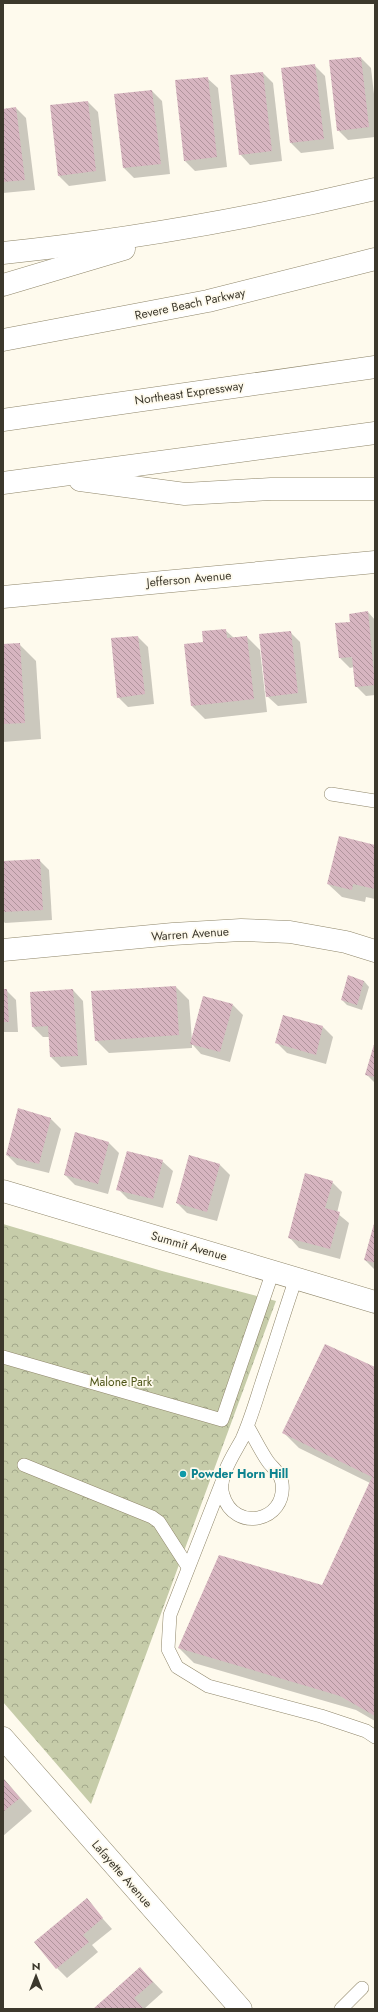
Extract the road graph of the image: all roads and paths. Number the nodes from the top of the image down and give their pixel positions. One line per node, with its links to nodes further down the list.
1 (375, 189): 2 (main road)
2 (204, 225): 3 (main road); 5 (main road)
3 (3, 253)
4 (375, 259): 6 (main road, Revere Beach Parkway)
5 (3, 286)
6 (3, 340)
7 (375, 367): 8 (main road, Northeast Expressway)
8 (3, 420)
9 (375, 433): 10 (main road)
10 (51, 477): 11 (main road); 12 (main road)
11 (3, 483)
12 (375, 489)
13 (375, 562): 14 (main road, Jefferson Avenue)
14 (3, 596)
15 (331, 794): 16 (lane)
16 (375, 801)
17 (3, 950): 18 (main road, Warren Avenue)
18 (375, 951)
19 (3, 1191): 20 (main road, Summit Avenue)
20 (273, 1271): 21 (main road, Summit Avenue); 23 (lane)
21 (296, 1278): 22 (main road, Summit Avenue); 24 (lane)
22 (375, 1302)
23 (3, 1357)
24 (248, 1427): 26 (lane); 26 (lane)
25 (24, 1465): 27 (lane)
26 (222, 1482): 27 (lane)
27 (188, 1567): 28 (lane)
28 (375, 1737)
29 (3, 1738): 31 (main road, Lafayette Avenue)
30 (362, 1988): 32 (lane)
31 (241, 2009)
32 (341, 2009)

